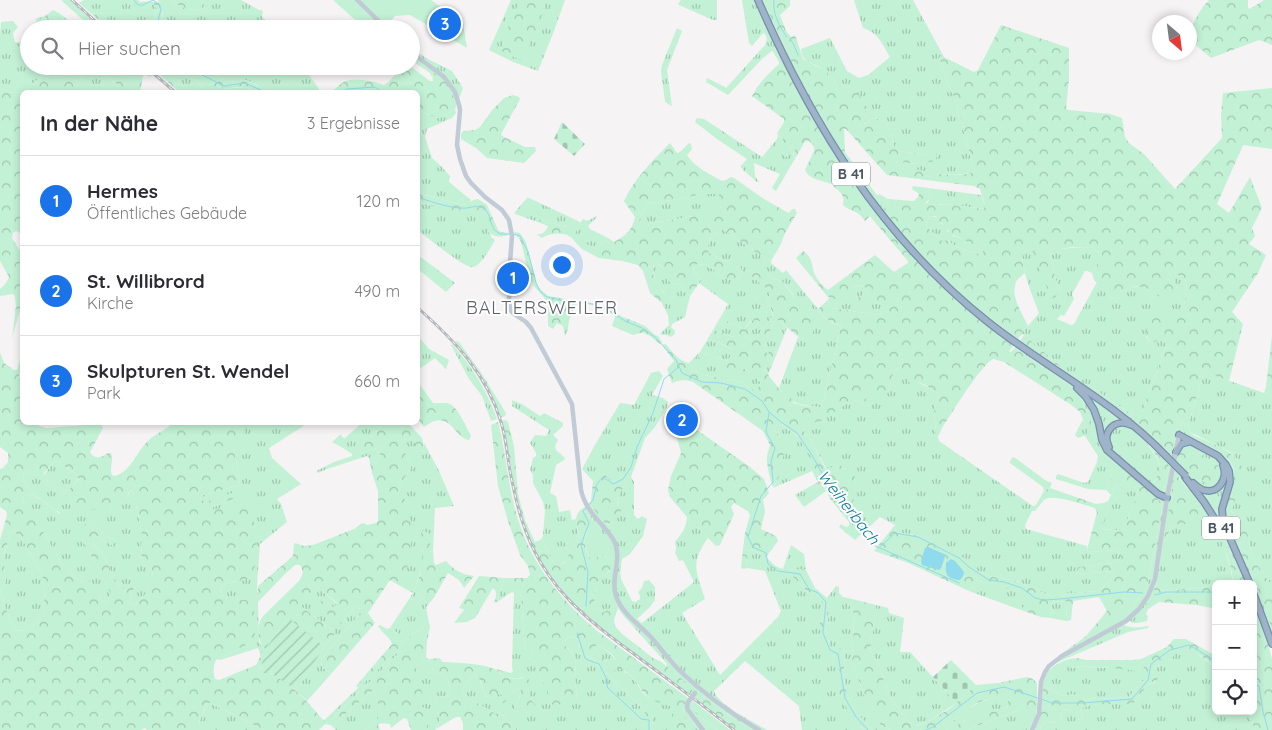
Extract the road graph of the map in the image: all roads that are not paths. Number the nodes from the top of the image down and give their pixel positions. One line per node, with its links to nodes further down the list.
1 (357, 0): 3 (main road)
2 (758, 0): 5 (highway, B 41)
3 (378, 20)
4 (420, 59): 16 (main road)
5 (1058, 372): 8 (highway, B 41); 11 (highway)
6 (1179, 436): 7 (highway); 9 (main road); 12 (highway)
7 (1188, 442): 9 (highway); 10 (highway)
8 (1163, 452): 10 (highway, B 41, bridge); 11 (highway)
9 (1176, 452): 11 (main road)
10 (1185, 477): 13 (highway, B 41)
11 (1168, 496): 19 (main road)
12 (1248, 580)
13 (1248, 580)
14 (1257, 603): 15 (highway)
15 (1272, 644)
16 (699, 687): 17 (main road, bridge); 18 (main road)
17 (703, 730)
18 (759, 730)
19 (1032, 730)

